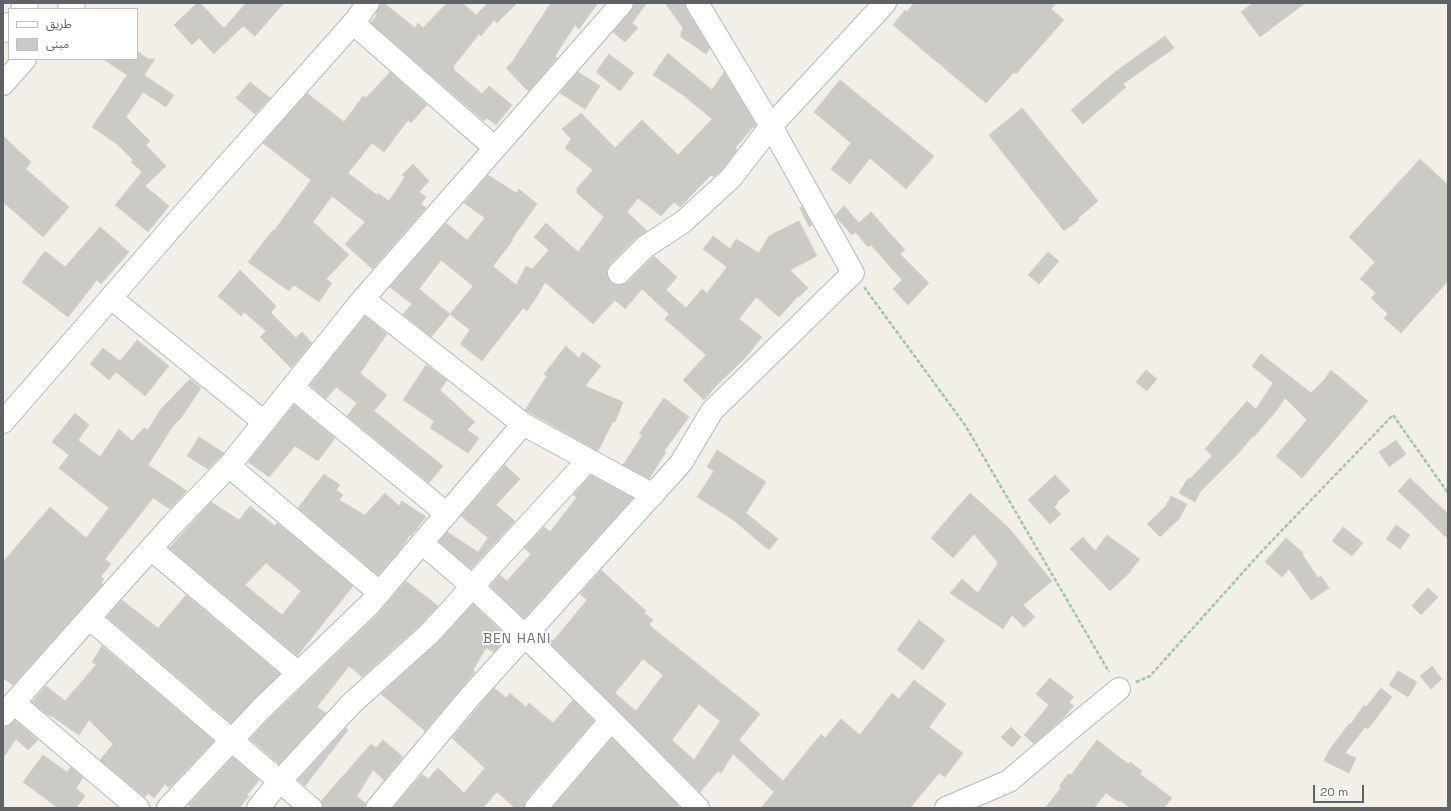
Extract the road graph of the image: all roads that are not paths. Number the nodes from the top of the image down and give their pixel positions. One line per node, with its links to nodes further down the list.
1 (368, 3): 5 (street)
2 (622, 3): 9 (street)
3 (697, 3): 8 (street)
4 (885, 3): 8 (street)
5 (353, 23): 9 (street); 11 (street)
6 (24, 60): 7 (street)
7 (3, 84)
8 (771, 126): 10 (street); 19 (street)
9 (495, 148): 12 (street)
10 (619, 273)
11 (111, 298): 14 (street); 15 (street)
12 (363, 299): 13 (street); 16 (street)
13 (292, 387): 15 (street); 20 (street)
14 (3, 422)
15 (264, 422): 18 (street)
16 (523, 424): 17 (street); 20 (street)
17 (588, 460): 19 (street); 23 (street)
18 (229, 466): 22 (street); 24 (street)
19 (653, 495): 26 (street)
20 (446, 514): 21 (street)
21 (422, 543): 23 (street); 24 (street)
22 (151, 549): 25 (street); 27 (street)
23 (472, 586): 26 (street); 32 (street)
24 (380, 593): 27 (street)
25 (89, 618): 29 (street); 31 (street)
26 (525, 636): 30 (street); 37 (street)
27 (298, 673): 31 (street)
28 (1119, 689): 40 (street)
29 (9, 709): 33 (street)
30 (612, 720): 38 (street); 39 (street)
31 (232, 740): 32 (street); 34 (street)
32 (280, 781): 35 (street); 36 (street)
33 (138, 808)
34 (168, 808)
35 (258, 808)
36 (311, 808)
37 (377, 808)
38 (536, 808)
39 (698, 808)
40 (946, 808)

